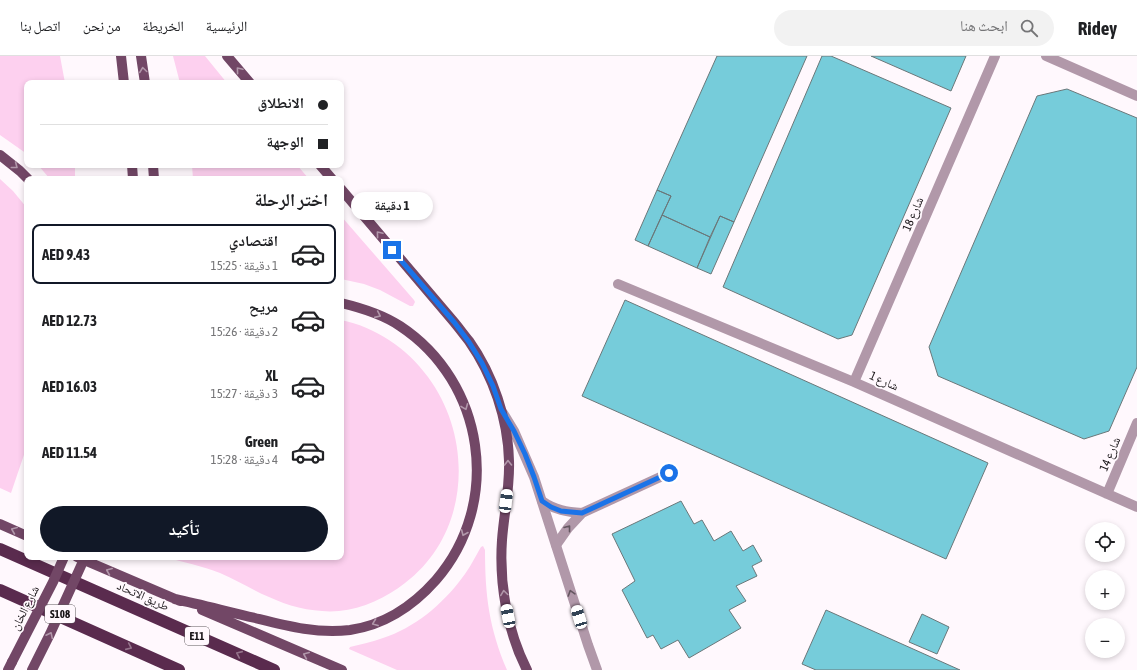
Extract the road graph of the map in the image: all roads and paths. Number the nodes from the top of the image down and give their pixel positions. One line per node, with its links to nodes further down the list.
1 (121, 56): 6 (main road)
2 (142, 56): 7 (main road, one-way to 2)
3 (227, 56): 8 (main road, one-way to 3)
4 (995, 56): 17 (street, شارع 18)
5 (1046, 56): 9 (street)
6 (124, 80)
7 (146, 80)
8 (247, 80)
9 (1137, 96)
10 (0, 155): 12 (main road, one-way to 12)
11 (323, 168): 13 (main road)
12 (25, 176)
13 (329, 176)
14 (344, 194): 18 (main road, one-way to 14)
15 (618, 284): 17 (street, شارع 1)
16 (344, 303): 35 (main road, one-way to 35)
17 (854, 382): 21 (street, شارع 1)
18 (501, 409): 22 (street); 43 (main road, one-way to 18)
19 (1137, 423): 21 (street, شارع 14)
20 (669, 473): 24 (street)
21 (1107, 494): 23 (street, شارع 1)
22 (542, 501): 24 (street); 27 (street)
23 (1137, 507)
24 (582, 513): 27 (street, one-way to 24)
25 (0, 524): 26 (main road, one-way to 25)
26 (24, 535)
27 (556, 545): 44 (street, one-way to 27)
28 (0, 549): 29 (highway, طريق الاتحاد / E11, one-way to 28)
29 (24, 560)
30 (25, 560): 41 (highway, طريق الاتحاد / E11, one-way to 30)
31 (63, 560): 37 (main road, شارع الخان / S108, bridge)
32 (84, 560): 35 (main road, one-way to 32)
33 (84, 560): 38 (main road, S108, one-way to 33, bridge)
34 (0, 590): 36 (highway, one-way to 36)
35 (175, 599): 42 (main road, one-way to 35)
36 (155, 659): 39 (highway); 40 (highway)
37 (10, 666)
38 (32, 670)
39 (163, 670)
40 (179, 670)
41 (274, 670)
42 (342, 670)
43 (527, 670)
44 (597, 670)

